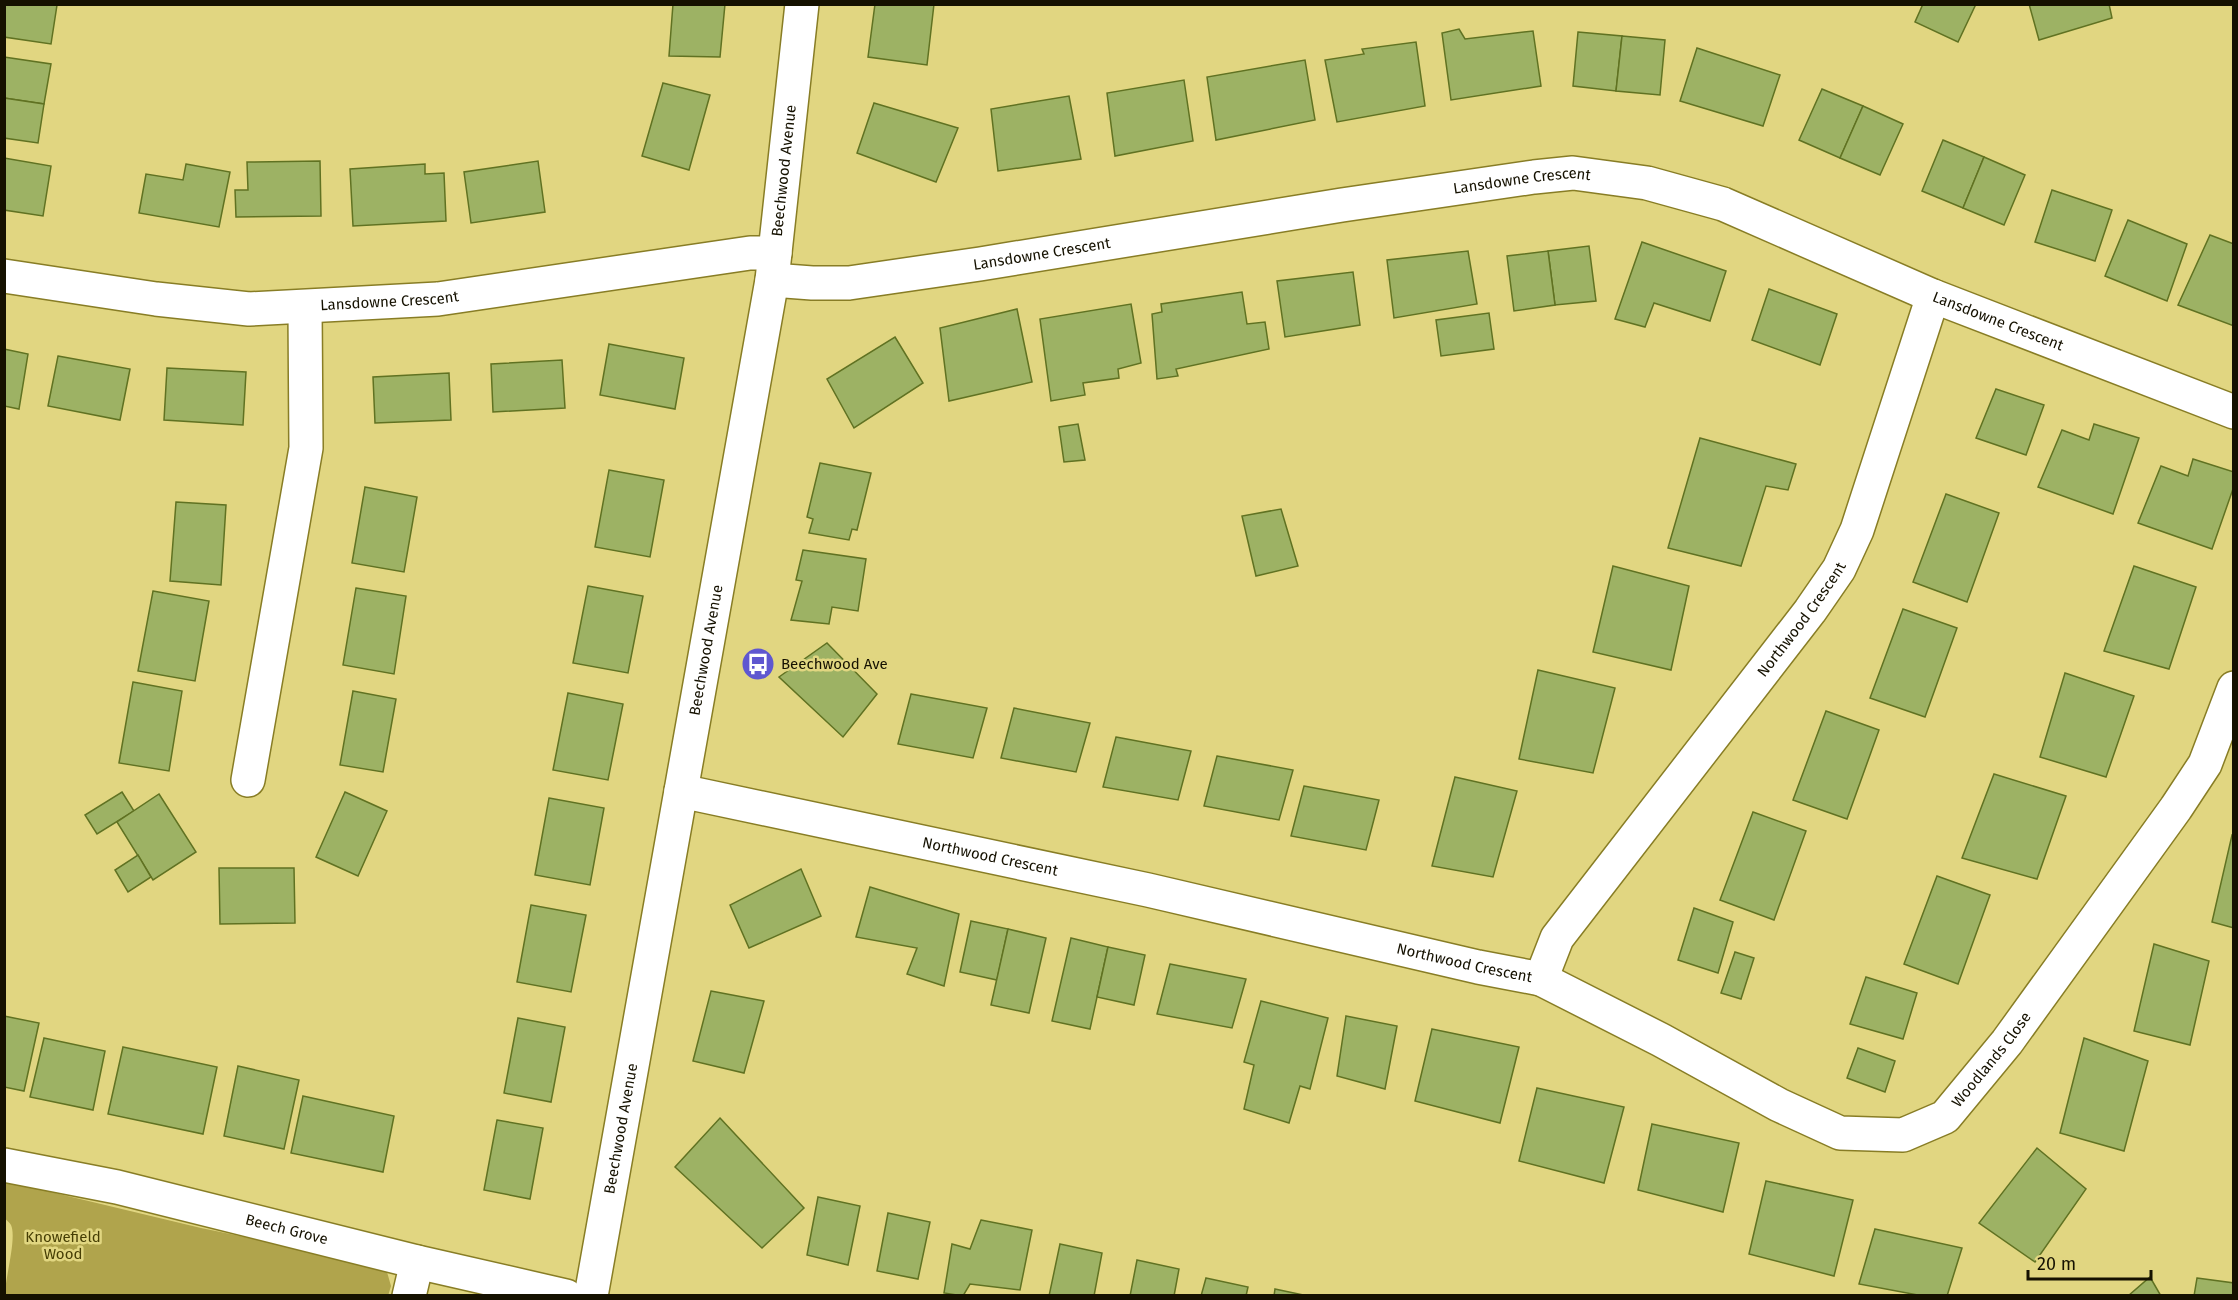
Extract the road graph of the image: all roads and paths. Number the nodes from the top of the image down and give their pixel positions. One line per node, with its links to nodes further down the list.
1 (802, 4): 2 (street, Beechwood Avenue)
2 (774, 267): 4 (street, Lansdowne Crescent); 5 (street, Lansdowne Crescent); 9 (street, Beechwood Avenue)
3 (4, 276): 5 (street, Lansdowne Crescent)
4 (1933, 296): 6 (street, Lansdowne Crescent); 10 (street, Northwood Crescent)
5 (305, 308): 8 (street)
6 (2234, 412)
7 (2234, 688): 10 (street, Woodlands Close)
8 (248, 780)
9 (681, 791): 10 (street, Northwood Crescent); 15 (street, Beechwood Avenue)
10 (1541, 979)
11 (4, 1165): 12 (street, Beech Grove)
12 (417, 1262): 13 (street); 14 (street, Beech Grove)
13 (409, 1296)
14 (566, 1296)
15 (591, 1296)

